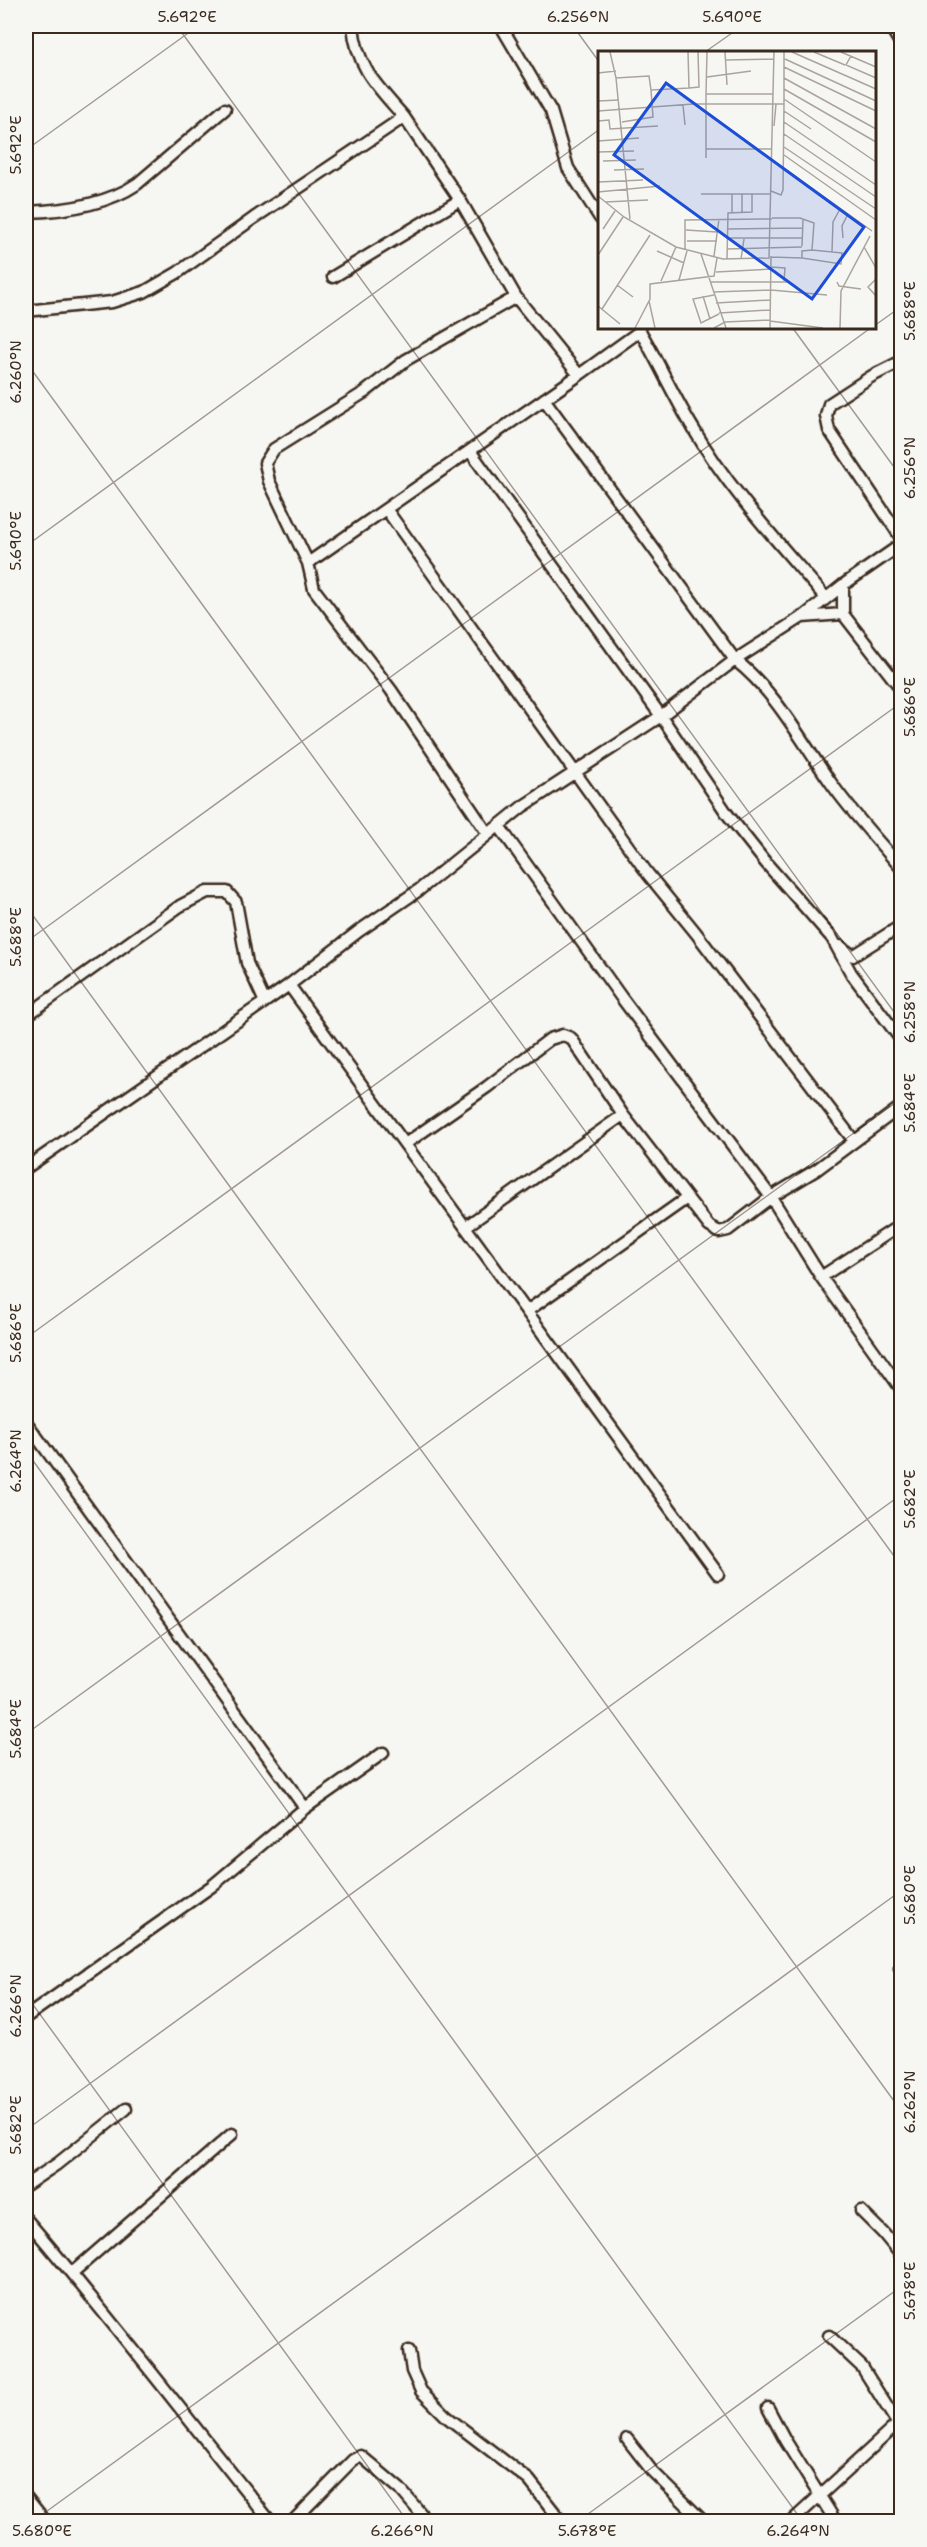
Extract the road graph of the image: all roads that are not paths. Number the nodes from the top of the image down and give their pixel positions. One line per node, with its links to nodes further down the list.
1 (352, 26): 6 (street)
2 (501, 26): 9 (street)
3 (890, 26): 4 (street)
4 (902, 46)
5 (225, 109): 8 (street)
6 (404, 117): 7 (street); 12 (street)
7 (460, 200): 10 (street); 11 (street)
8 (26, 212)
9 (598, 215)
10 (333, 277)
11 (516, 297): 15 (street); 21 (street)
12 (26, 311)
13 (641, 329): 15 (street); 23 (street)
14 (902, 361): 19 (street)
15 (579, 375): 16 (street)
16 (544, 399): 17 (street); 26 (street)
17 (470, 451): 18 (street); 28 (street)
18 (386, 509): 21 (street); 29 (street)
19 (902, 539)
20 (902, 544): 22 (street)
21 (308, 563): 32 (street)
22 (843, 585): 23 (street); 24 (street)
23 (826, 598): 25 (street)
24 (843, 614): 25 (street); 27 (street)
25 (802, 618): 26 (street)
26 (735, 660): 28 (street); 33 (street)
27 (902, 690)
28 (661, 716): 29 (street); 38 (street)
29 (574, 774): 30 (street); 41 (street)
30 (499, 826): 32 (street); 44 (street)
31 (745, 829): 34 (street)
32 (488, 834): 35 (street)
33 (902, 869)
34 (902, 925)
35 (289, 985): 36 (street); 42 (street)
36 (264, 1000): 37 (street); 43 (street)
37 (26, 1016)
38 (902, 1041)
39 (902, 1106): 41 (street)
40 (623, 1116): 42 (street); 45 (street); 47 (street)
41 (854, 1142): 44 (street)
42 (405, 1144): 47 (street)
43 (26, 1168)
44 (771, 1197): 45 (street); 48 (street)
45 (687, 1198): 49 (street)
46 (902, 1224): 48 (street)
47 (465, 1227): 49 (street)
48 (821, 1276): 50 (street)
49 (527, 1311): 52 (street)
50 (902, 1390)
51 (26, 1422): 54 (street)
52 (718, 1574)
53 (383, 1753): 54 (street)
54 (305, 1808): 55 (street)
55 (26, 2017)
56 (126, 2109): 58 (street)
57 (232, 2134): 62 (street)
58 (26, 2185)
59 (861, 2211): 61 (street)
60 (26, 2219): 62 (street)
61 (902, 2256)
62 (72, 2273): 71 (street)
63 (829, 2336): 66 (street)
64 (409, 2351): 74 (street)
65 (768, 2408): 68 (street)
66 (900, 2424): 68 (street)
67 (627, 2439): 75 (street)
68 (819, 2496): 76 (street); 77 (street)
69 (26, 2497): 70 (street)
70 (46, 2522)
71 (271, 2522)
72 (292, 2522): 73 (street)
73 (428, 2522)
74 (562, 2522)
75 (704, 2522)
76 (791, 2522)
77 (836, 2522)

